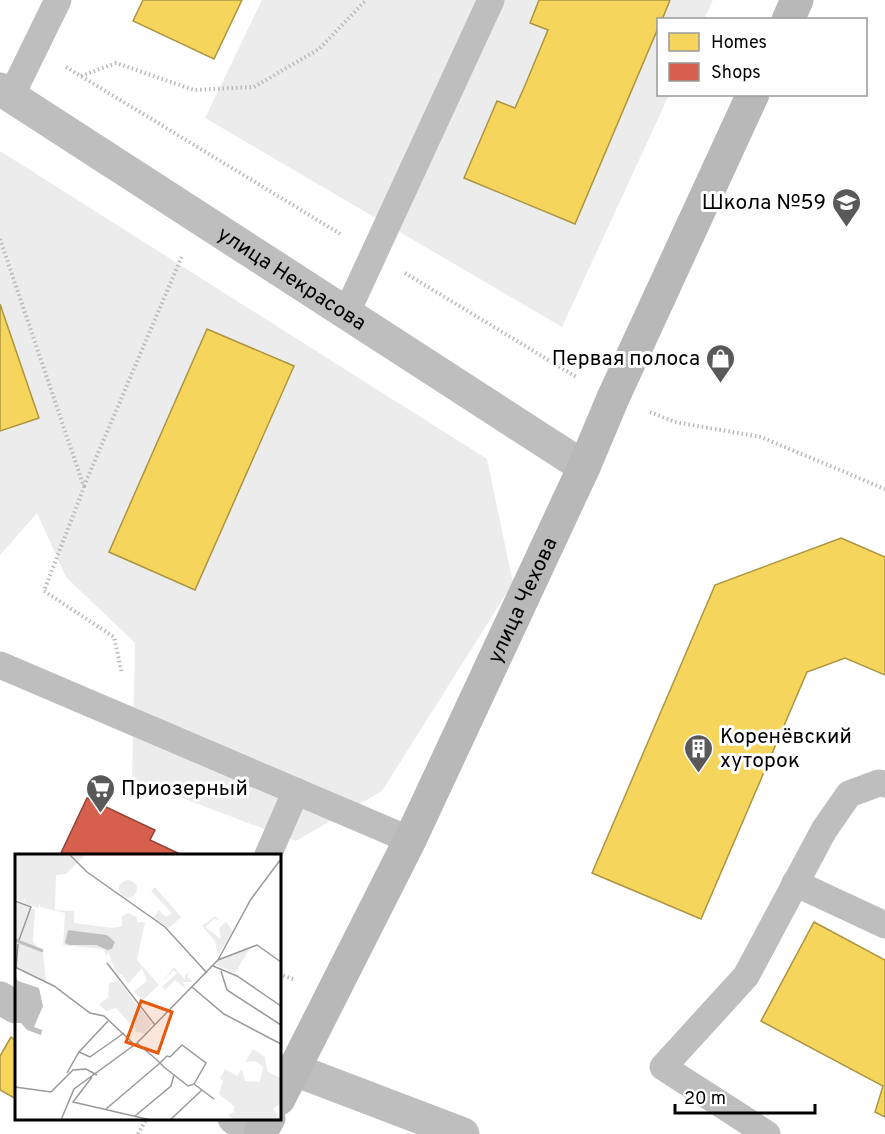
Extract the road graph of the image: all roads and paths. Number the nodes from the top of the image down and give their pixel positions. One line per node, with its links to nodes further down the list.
1 (58, 0): 6 (lane)
2 (366, 0): 7 (path)
3 (491, 0): 12 (lane)
4 (797, 0): 5 (main road)
5 (789, 18)
6 (34, 48): 7 (path); 8 (lane)
7 (80, 76): 12 (path)
8 (6, 93): 10 (street, улица Некрасова)
9 (752, 96): 14 (main road, улица Чехова)
10 (198, 217): 13 (street, улица Некрасова); 16 (path)
11 (0, 239): 16 (path)
12 (374, 254): 13 (lane); 14 (path)
13 (346, 314): 15 (street, улица Некрасова)
14 (600, 390): 15 (main road, улица Чехова); 17 (path)
15 (584, 467): 22 (main road, улица Чехова)
16 (84, 487): 19 (path)
17 (885, 489)
18 (0, 666): 19 (lane)
19 (133, 722): 21 (lane)
20 (885, 784): 24 (lane)
21 (296, 791): 22 (lane); 23 (lane)
22 (410, 840): 30 (main road, улица Чехова)
23 (268, 854)
24 (795, 883): 25 (lane); 35 (lane)
25 (885, 925)
26 (280, 974): 27 (path)
27 (296, 981)
28 (0, 998): 29 (street)
29 (15, 1006)
30 (295, 1070): 31 (main road, улица Чехова); 34 (street)
31 (280, 1097)
32 (146, 1119): 33 (path)
33 (138, 1134)
34 (463, 1134)
35 (767, 1134)

